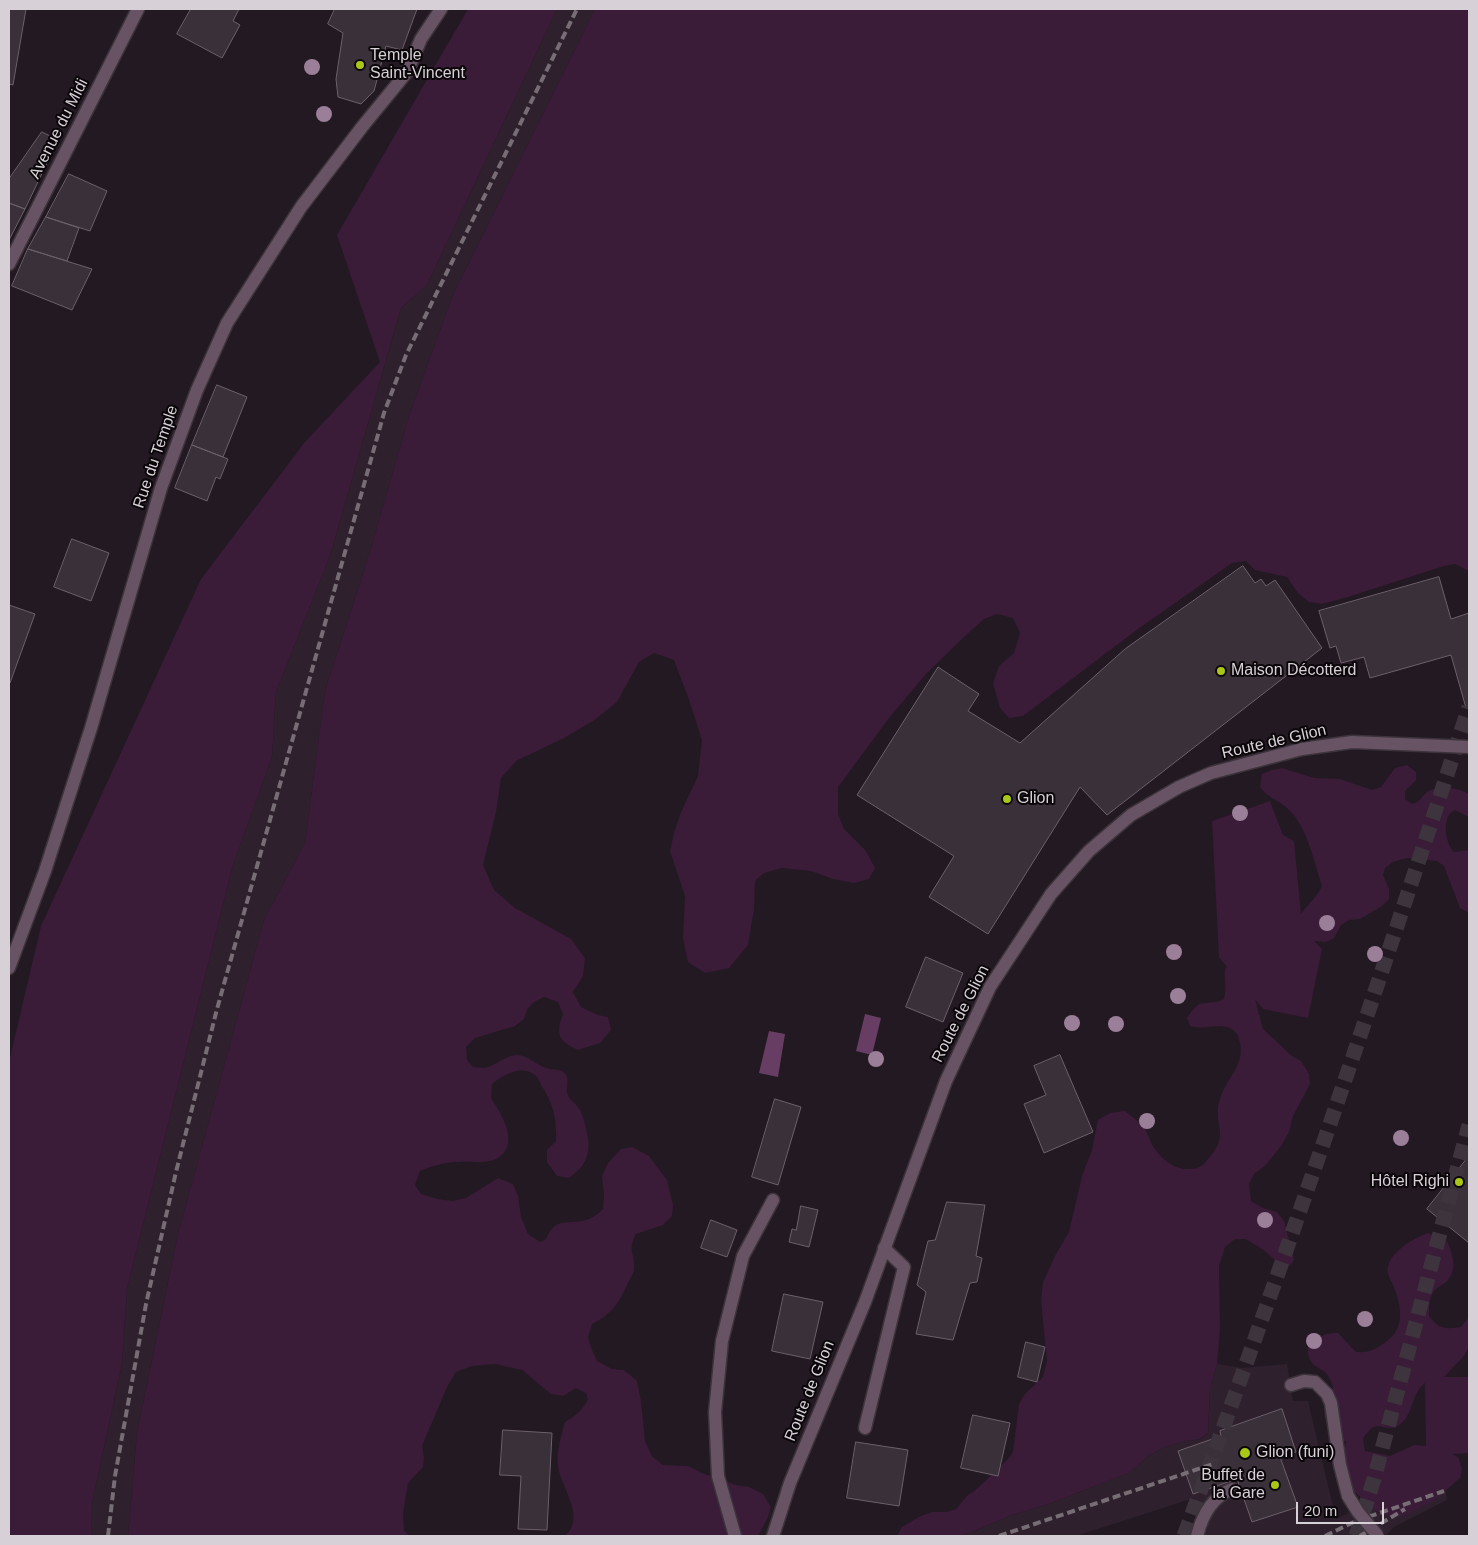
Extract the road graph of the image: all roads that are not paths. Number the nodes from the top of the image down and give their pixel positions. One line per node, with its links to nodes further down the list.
1 (138, 9): 3 (street, Avenue du Midi)
2 (441, 9): 5 (street, Rue du Temple)
3 (9, 264)
4 (1469, 748): 7 (street, Route de Glion)
5 (9, 968)
6 (773, 1200): 11 (street)
7 (884, 1248): 9 (street); 12 (street, Route de Glion)
8 (1291, 1385): 14 (street, bridge)
9 (865, 1428)
10 (1232, 1489): 13 (street)
11 (735, 1536)
12 (773, 1536)
13 (1197, 1536)
14 (1378, 1536)

